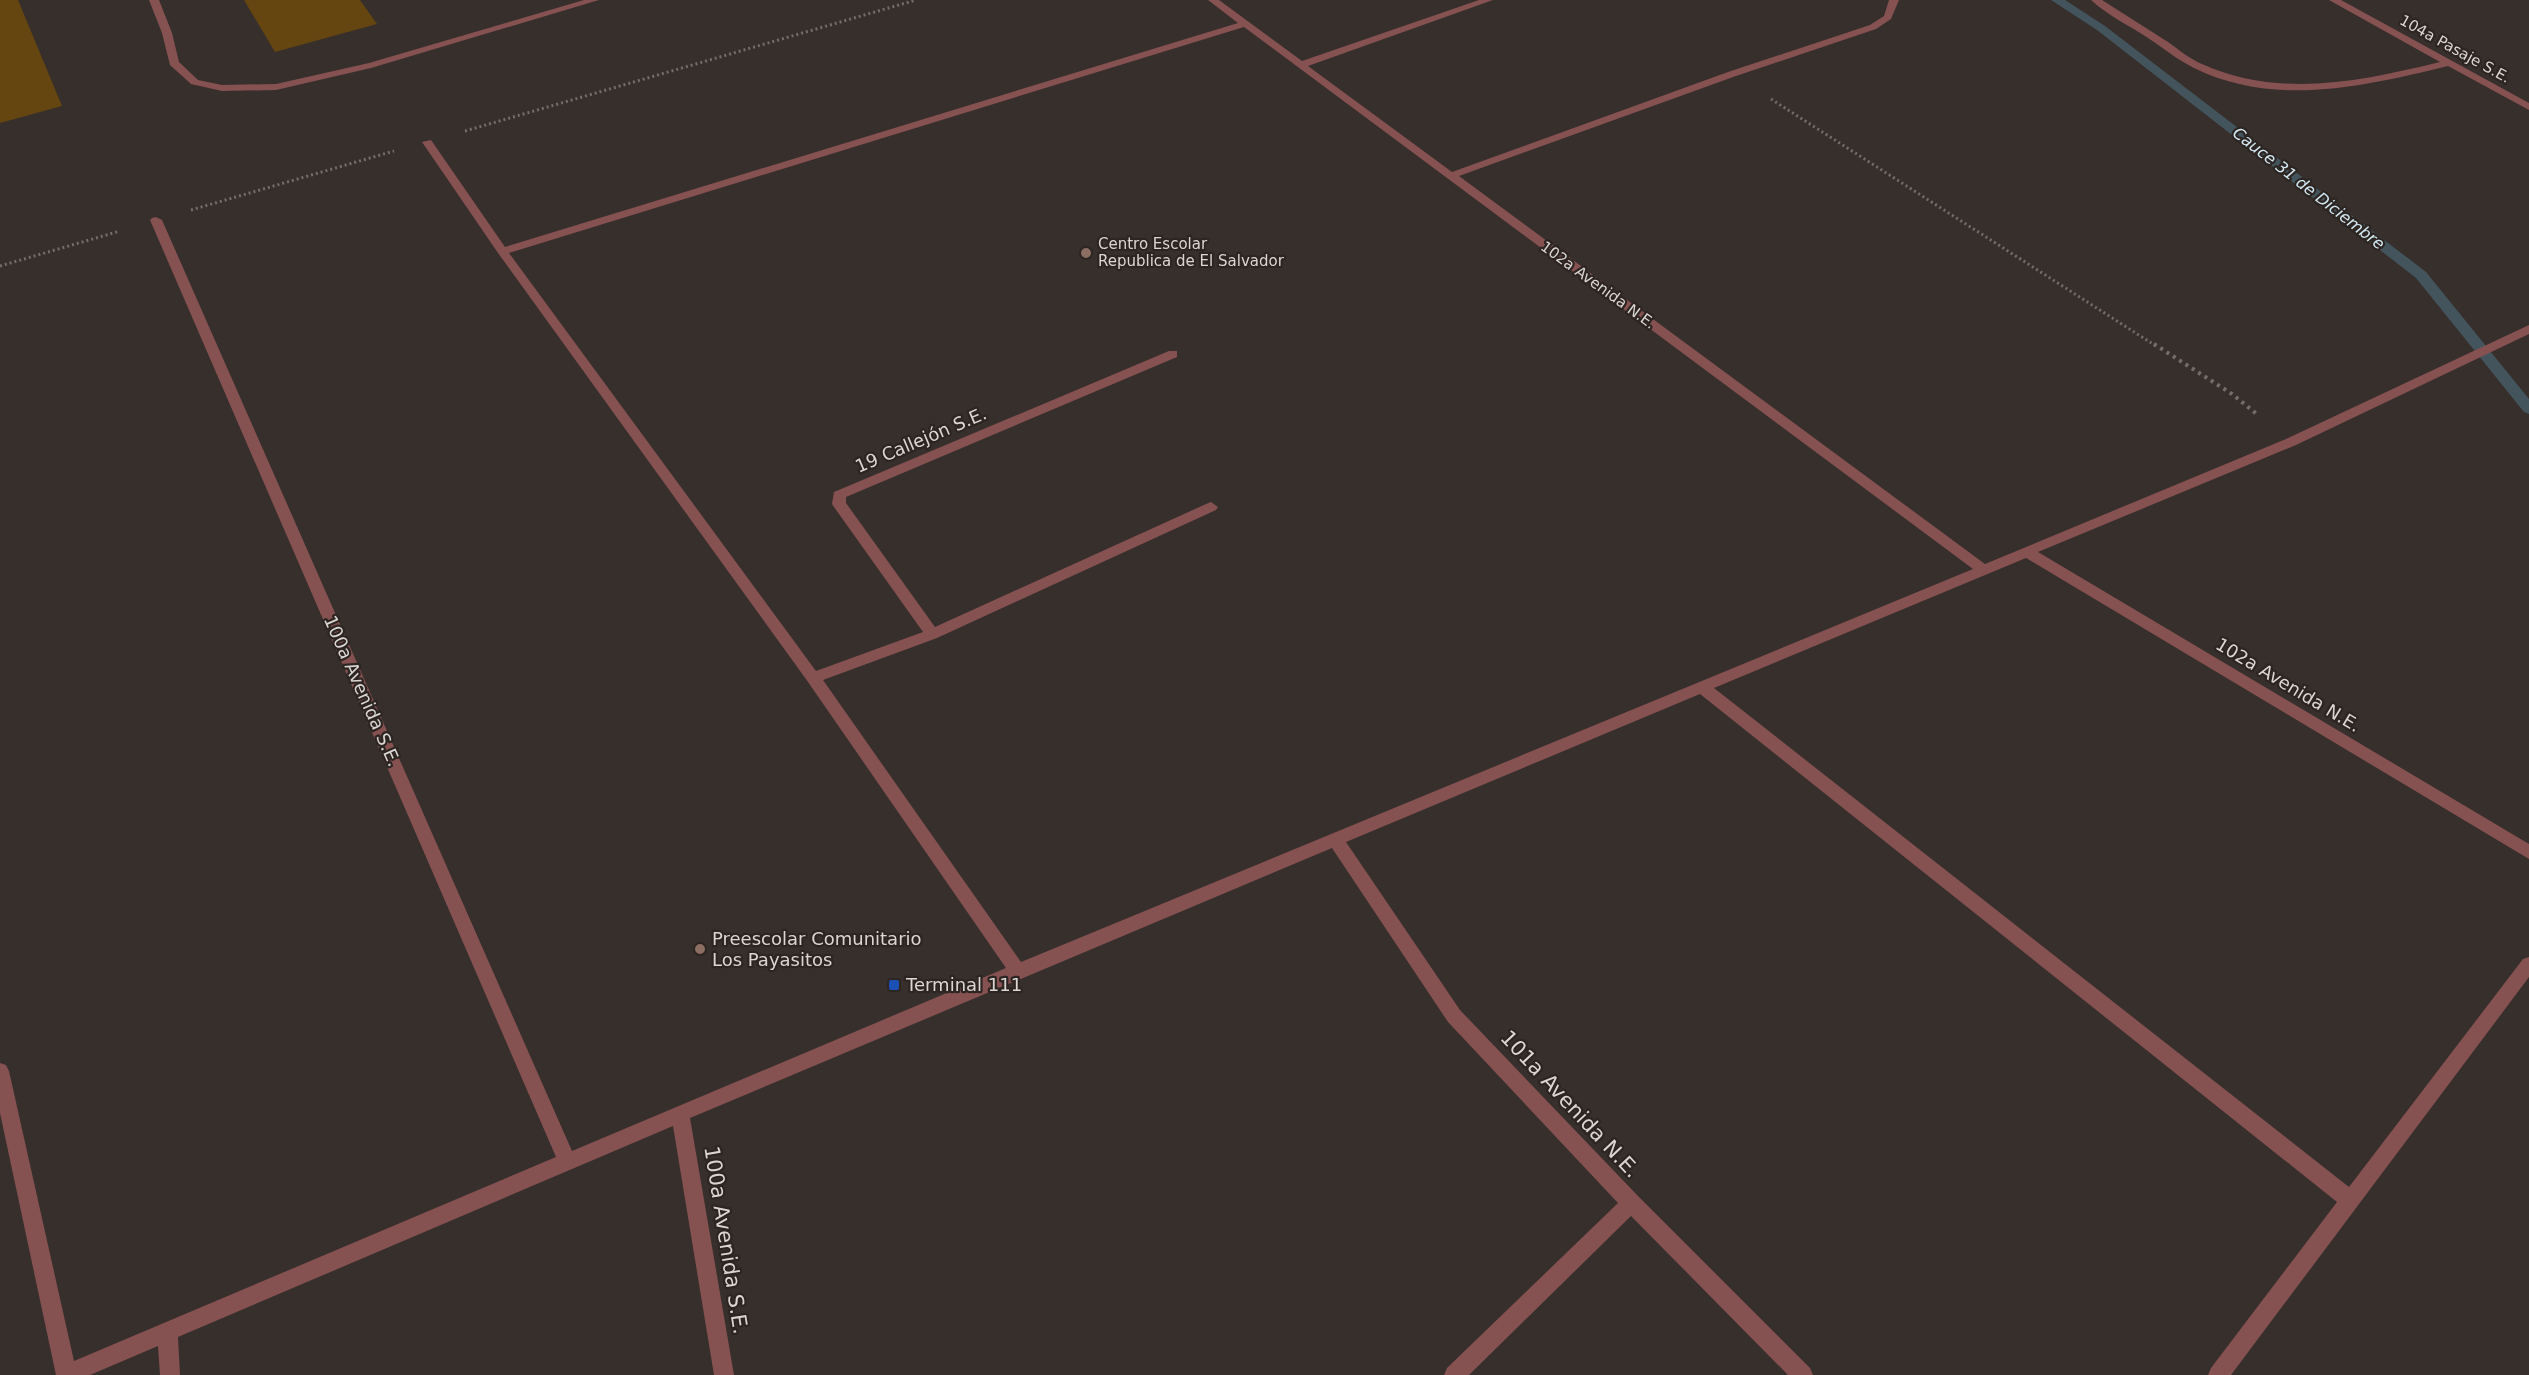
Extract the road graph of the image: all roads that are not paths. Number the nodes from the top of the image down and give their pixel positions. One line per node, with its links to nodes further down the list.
1 (154, 0): 2 (street)
2 (594, 0)
3 (1213, 0): 8 (street, 102a Avenida N.E.)
4 (1488, 0): 10 (street)
5 (1893, 0): 13 (street)
6 (2096, 0): 9 (street)
7 (2334, 0): 9 (street, 104a Pasaje S.E.)
8 (1244, 24): 10 (street, 102a Avenida N.E.); 15 (street)
9 (2450, 63): 11 (street, 104a Pasaje S.E.)
10 (1301, 65): 13 (street, 102a Avenida N.E.)
11 (2529, 107)
12 (427, 142): 15 (street)
13 (1450, 176): 20 (street, 102a Avenida N.E.)
14 (156, 220): 30 (street, 100a Avenida S.E.)
15 (502, 251): 22 (street)
16 (2529, 329): 19 (street)
17 (1173, 354): 21 (street, 19 Callejón S.E.)
18 (1211, 507): 21 (street)
19 (2027, 552): 20 (street); 25 (street, 102a Avenida N.E.)
20 (1984, 570): 23 (street)
21 (932, 634): 22 (street)
22 (813, 678): 27 (street)
23 (1702, 687): 24 (street); 31 (street)
24 (1335, 839): 27 (street); 32 (street, 101a Avenida N.E.)
25 (2529, 852)
26 (2529, 964): 31 (street)
27 (1018, 971): 29 (street)
28 (0, 1071): 34 (street)
29 (680, 1113): 30 (street); 36 (street, 100a Avenida S.E.)
30 (567, 1162): 33 (street)
31 (2350, 1200): 39 (street)
32 (1631, 1203): 37 (street); 38 (street, 101a Avenida N.E.)
33 (168, 1331): 34 (street); 35 (street)
34 (66, 1375)
35 (170, 1375)
36 (724, 1375)
37 (1454, 1375)
38 (1803, 1375)
39 (2218, 1375)

